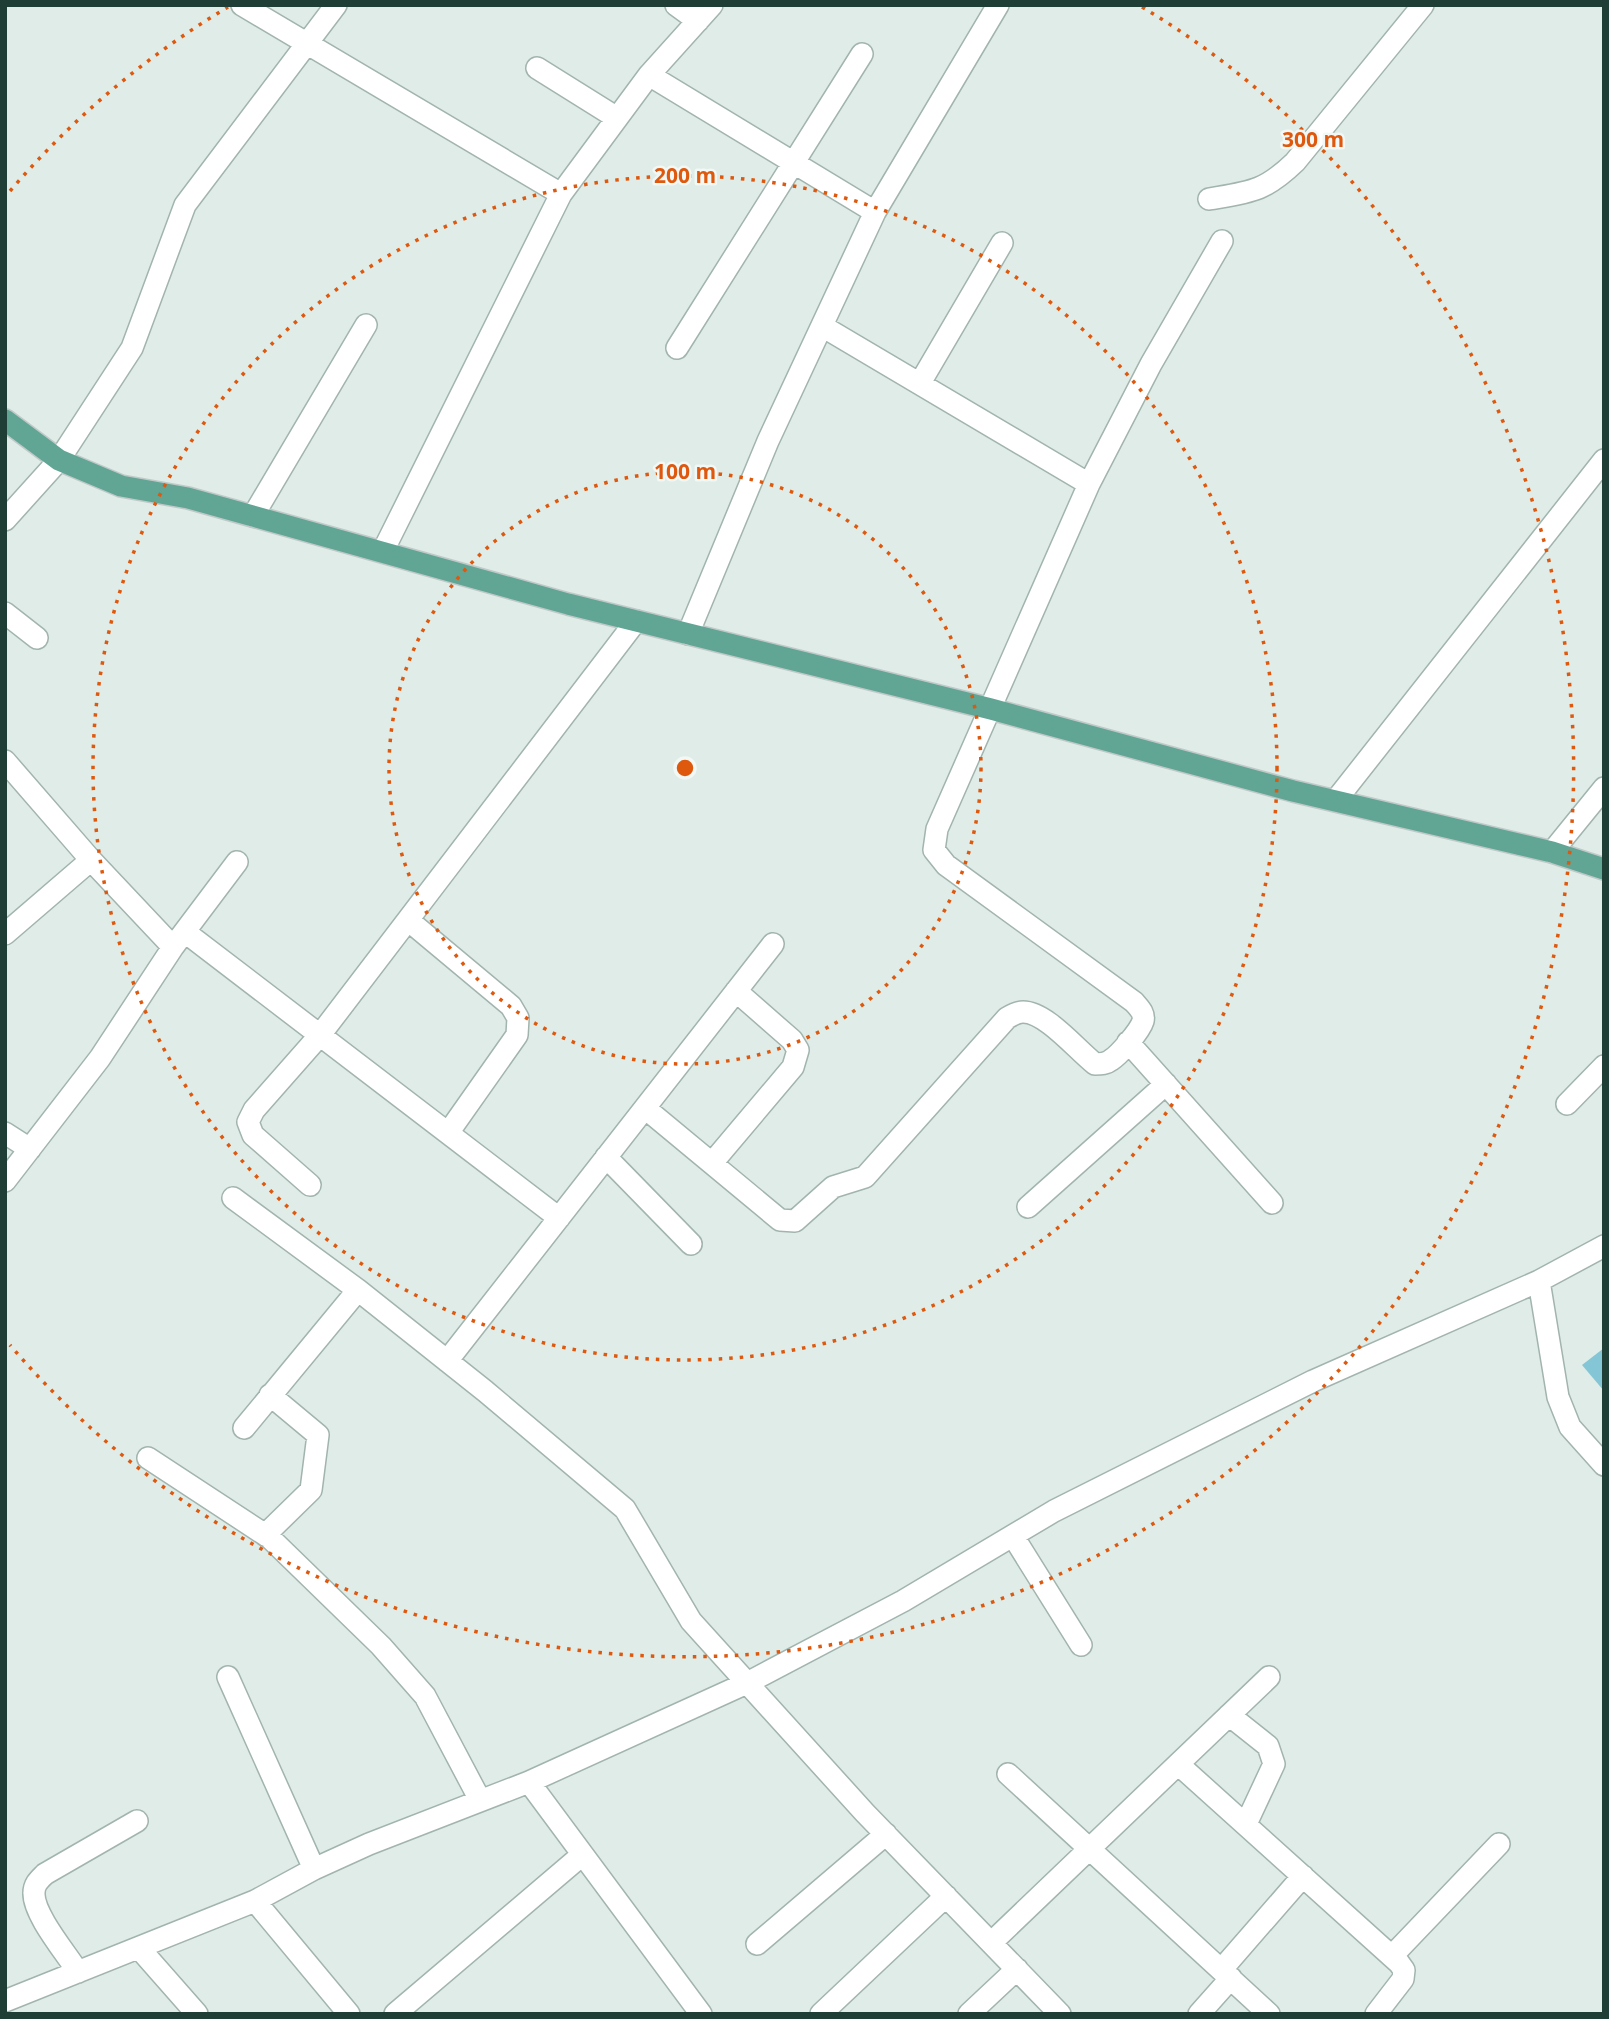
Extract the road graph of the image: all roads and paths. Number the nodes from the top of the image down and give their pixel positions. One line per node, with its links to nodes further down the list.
1 (242, 5): 7 (street)
2 (336, 5): 7 (street)
3 (676, 5): 6 (street)
4 (998, 5): 15 (street)
5 (1423, 5): 14 (street)
6 (705, 13): 10 (street)
7 (306, 43): 13 (street); 23 (street)
8 (862, 54): 12 (street)
9 (537, 68): 11 (street)
10 (649, 75): 11 (street); 12 (street)
11 (617, 118): 13 (street)
12 (794, 162): 15 (street); 20 (street)
13 (561, 194): 28 (street)
14 (1209, 199)
15 (876, 212): 19 (street)
16 (1222, 241): 25 (street)
17 (1002, 243): 21 (street)
18 (366, 325): 26 (street)
19 (822, 326): 21 (street); 31 (street)
20 (677, 348)
21 (920, 383): 25 (street)
22 (5, 420): 23 (main road)
23 (59, 460): 26 (main road); 27 (street)
24 (1604, 460): 36 (street)
25 (1089, 484): 33 (street)
26 (253, 516): 28 (main road)
27 (5, 520)
28 (383, 551): 30 (main road)
29 (5, 613): 32 (street)
30 (636, 621): 31 (main road); 41 (street)
31 (688, 634): 33 (main road)
32 (37, 638)
33 (991, 709): 36 (main road); 47 (street)
34 (5, 761): 38 (street)
35 (1604, 788): 37 (street)
36 (1336, 800): 37 (main road)
37 (1552, 852): 40 (main road)
38 (91, 860): 42 (street); 43 (street)
39 (237, 862): 43 (street)
40 (1604, 869)
41 (408, 920): 46 (street); 53 (street)
42 (5, 934)
43 (179, 939): 46 (street); 54 (street)
44 (773, 944): 45 (street)
45 (736, 991): 51 (street); 56 (street)
46 (320, 1035): 53 (street); 58 (street)
47 (1128, 1042): 49 (street); 56 (street)
48 (1604, 1066): 50 (street)
49 (1166, 1084): 60 (street); 61 (street)
50 (1567, 1104)
51 (645, 1108): 55 (street); 56 (street)
52 (5, 1133): 54 (street)
53 (448, 1133): 62 (street)
54 (30, 1149): 57 (street)
55 (606, 1157): 62 (street); 63 (street)
56 (712, 1163)
57 (5, 1181)
58 (310, 1185)
59 (233, 1198): 66 (street)
60 (1272, 1202)
61 (1028, 1207)
62 (559, 1218): 67 (street)
63 (691, 1244)
64 (1604, 1246): 65 (street)
65 (1539, 1281): 71 (street); 73 (street)
66 (358, 1290): 67 (street); 68 (street)
67 (447, 1361): 77 (street)
68 (270, 1395): 69 (street); 72 (street)
69 (244, 1428)
70 (149, 1458): 72 (street)
71 (1604, 1465)
72 (265, 1535): 82 (street)
73 (1013, 1536): 74 (street); 77 (street)
74 (1081, 1645)
75 (228, 1677): 89 (street)
76 (1269, 1677): 78 (street)
77 (748, 1682): 81 (street); 85 (street)
78 (1229, 1715): 79 (street); 84 (street)
79 (1178, 1764): 84 (street); 87 (street)
80 (1008, 1774): 87 (street)
81 (529, 1782): 82 (street); 88 (street)
82 (480, 1800): 89 (street)
83 (137, 1821): 98 (street)
84 (1246, 1824): 90 (street)
85 (886, 1834): 91 (street); 94 (street)
86 (1499, 1844): 96 (street)
87 (1090, 1848): 93 (street); 99 (street)
88 (582, 1855): 103 (street); 104 (street)
89 (314, 1869): 92 (street)
90 (1303, 1876): 96 (street); 99 (street)
91 (946, 1896): 93 (street); 105 (street)
92 (255, 1901): 95 (street); 102 (street)
93 (991, 1943): 97 (street)
94 (757, 1944)
95 (139, 1948): 98 (street); 101 (street)
96 (1392, 1956): 110 (street)
97 (1017, 1969): 106 (street); 107 (street)
98 (78, 1972): 100 (street)
99 (1226, 1974): 108 (street); 109 (street)
100 (9, 2005)
101 (197, 2014)
102 (349, 2014)
103 (395, 2014)
104 (701, 2014)
105 (821, 2014)
106 (970, 2014)
107 (1060, 2014)
108 (1199, 2014)
109 (1269, 2014)
110 (1376, 2014)

